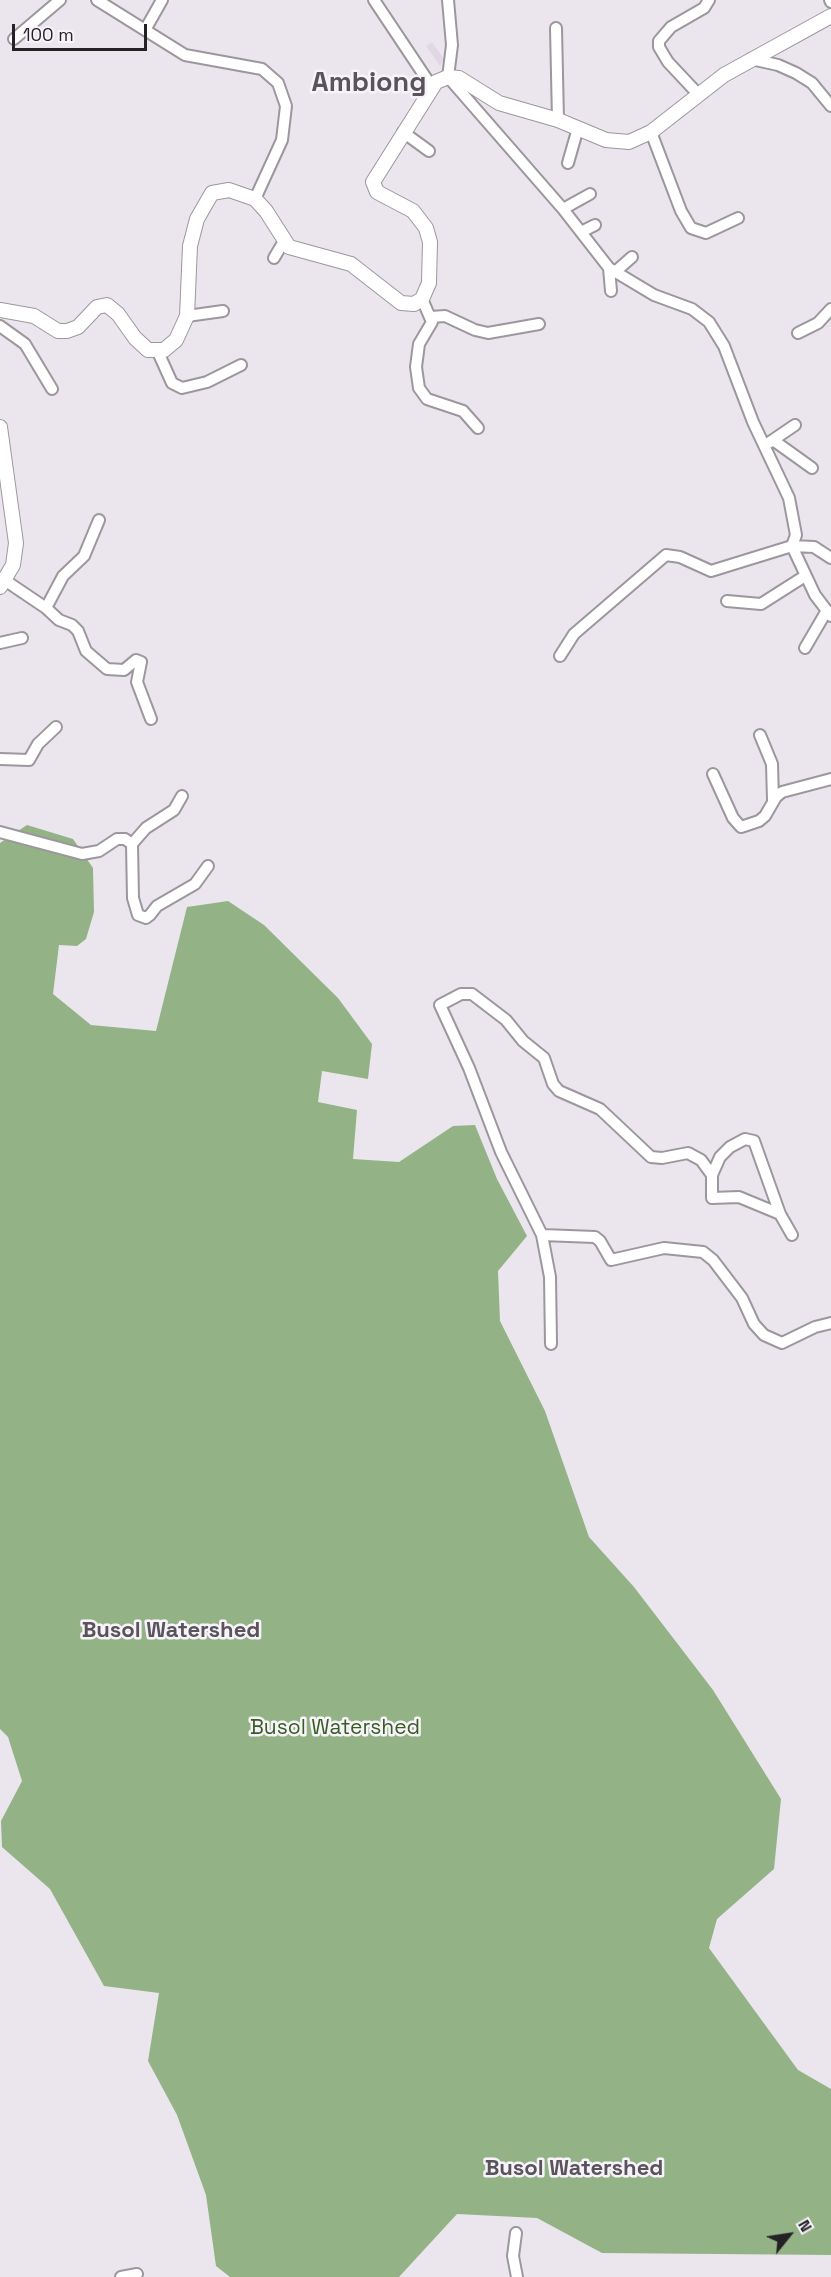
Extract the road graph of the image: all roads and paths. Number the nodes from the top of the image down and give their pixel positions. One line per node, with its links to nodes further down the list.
1 (60, 0): 10 (street)
2 (97, 0): 9 (street)
3 (162, 0): 9 (street)
4 (374, 0): 13 (street)
5 (448, 0): 12 (street)
6 (709, 0): 14 (street)
7 (831, 16): 11 (main road)
8 (556, 28): 16 (street)
9 (145, 30): 23 (street)
10 (14, 39)
11 (751, 59): 14 (main road); 15 (street)
12 (448, 77): 13 (main road); 16 (main road); 24 (street)
13 (432, 87): 18 (main road)
14 (698, 94): 19 (main road)
15 (831, 106)
16 (558, 120): 17 (main road)
17 (578, 128): 19 (main road); 21 (street)
18 (403, 132): 20 (street); 33 (main road)
19 (651, 132): 25 (street)
20 (429, 151)
21 (568, 163)
22 (590, 194): 24 (street)
23 (255, 199): 28 (main road); 38 (main road)
24 (563, 209): 27 (street)
25 (738, 218)
26 (595, 225): 27 (street)
27 (581, 232): 31 (street)
28 (284, 241): 30 (street); 33 (main road)
29 (632, 257): 31 (street)
30 (274, 258)
31 (612, 270): 32 (street); 48 (street)
32 (611, 291)
33 (422, 299): 37 (street)
34 (831, 309): 41 (street)
35 (0, 310): 42 (main road)
36 (223, 311): 38 (street)
37 (431, 317): 39 (street); 47 (street)
38 (186, 321): 42 (main road)
39 (539, 324)
40 (0, 326): 44 (street)
41 (798, 333)
42 (158, 352): 43 (street)
43 (241, 365)
44 (52, 389)
45 (795, 425): 48 (street)
46 (0, 427): 54 (main road)
47 (478, 428)
48 (769, 443): 49 (street); 51 (street)
49 (812, 468)
50 (99, 520): 56 (street)
51 (792, 546): 52 (street); 53 (street); 61 (street)
52 (831, 558)
53 (805, 576): 55 (street); 57 (street)
54 (3, 584): 56 (street)
55 (727, 601)
56 (46, 608): 62 (street)
57 (829, 614): 60 (street)
58 (22, 638): 59 (street)
59 (0, 643)
60 (805, 648)
61 (560, 656)
62 (151, 719)
63 (56, 727): 65 (street)
64 (760, 735): 69 (street)
65 (0, 759)
66 (713, 774): 69 (street)
67 (831, 779): 69 (street)
68 (182, 796): 71 (street)
69 (773, 800)
70 (0, 832): 71 (street)
71 (132, 844): 72 (street)
72 (208, 866)
73 (712, 1175): 74 (street); 74 (street); 75 (street)
74 (780, 1214): 76 (street)
75 (542, 1235): 77 (street); 78 (street)
76 (792, 1235)
77 (831, 1323)
78 (551, 1344)
79 (516, 2233): 82 (street)
80 (137, 2274): 81 (street)
81 (121, 2277)
82 (517, 2277)

